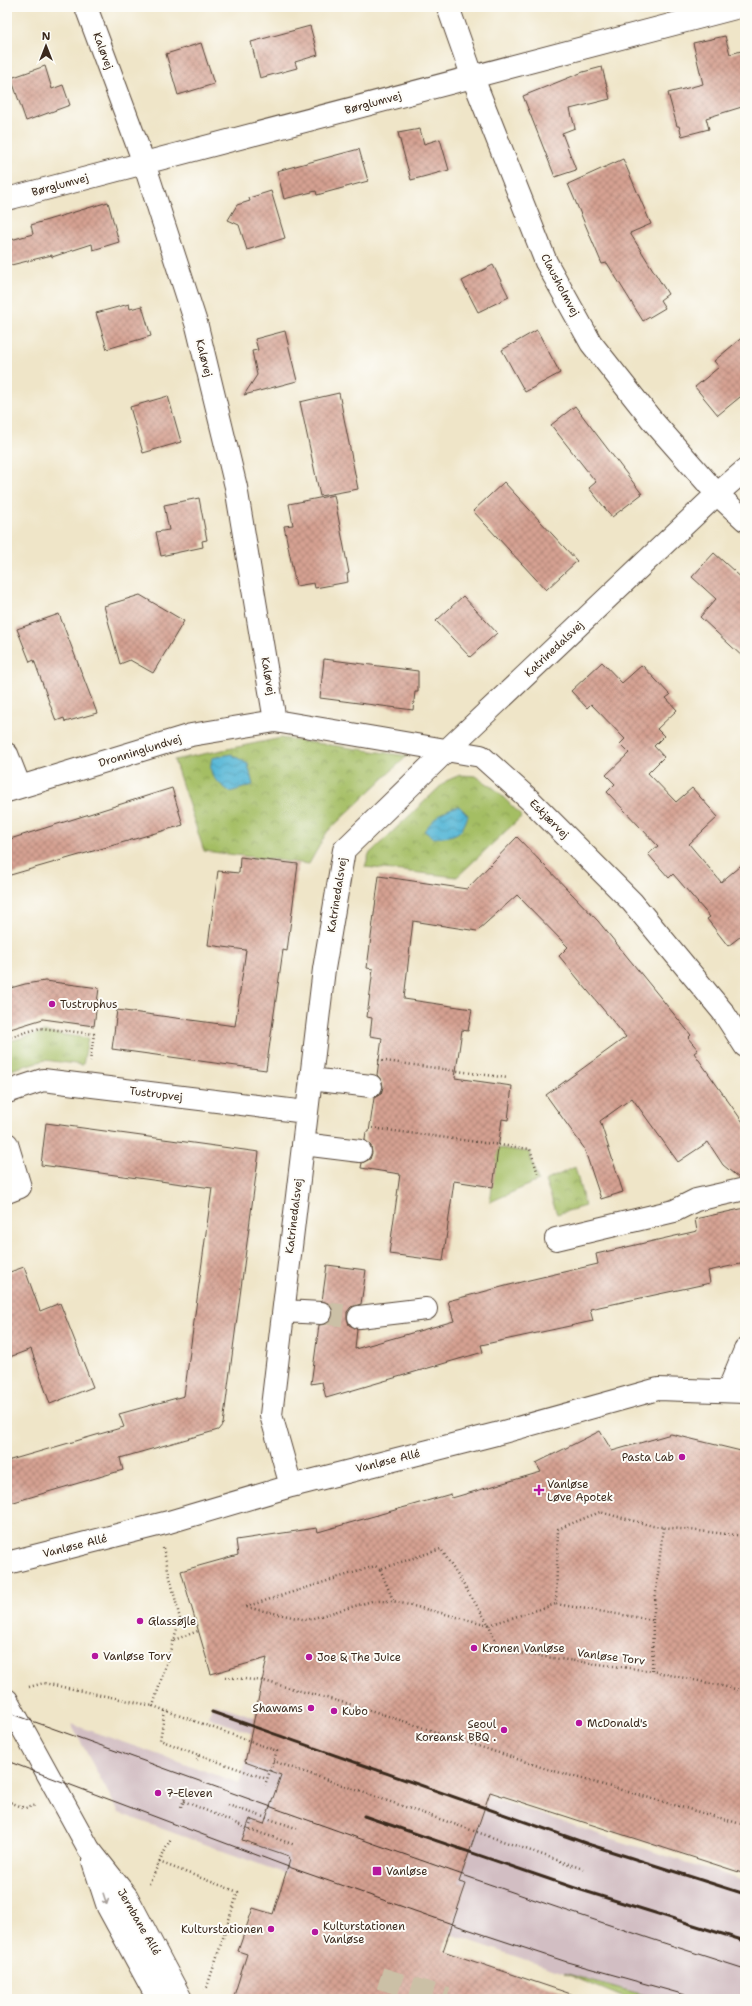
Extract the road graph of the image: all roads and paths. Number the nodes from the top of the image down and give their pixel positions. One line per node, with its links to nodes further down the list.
1 (86, 7): 5 (street, Kaløvej)
2 (448, 7): 4 (street, Clausholmvej)
3 (739, 7): 4 (street, Børglumvej)
4 (473, 78): 5 (street, Børglumvej); 8 (street, Clausholmvej)
5 (144, 163): 6 (street, Børglumvej); 10 (street, Kaløvej)
6 (7, 199)
7 (745, 470): 8 (street, Katrinedalsvej)
8 (717, 494): 9 (street, Clausholmvej); 11 (street, Katrinedalsvej)
9 (745, 520)
10 (275, 722): 11 (street, Eskjærvej); 13 (street, Dronninglundvej)
11 (446, 751): 15 (street, Eskjærvej); 17 (street, Katrinedalsvej)
12 (7, 754): 13 (street)
13 (14, 789)
14 (7, 1038): 18 (path)
15 (745, 1046)
16 (508, 1078): 19 (path)
17 (310, 1079): 19 (street); 21 (street, Katrinedalsvej)
18 (87, 1086): 20 (street, Tustrupvej); 21 (street, Tustrupvej)
19 (371, 1086)
20 (7, 1092)
21 (306, 1112): 23 (street, Katrinedalsvej)
22 (7, 1144): 27 (street)
23 (303, 1144): 24 (street); 30 (street, Katrinedalsvej)
24 (360, 1151): 25 (path)
25 (538, 1174)
26 (745, 1189): 28 (street)
27 (7, 1192)
28 (556, 1239)
29 (426, 1309): 32 (street)
30 (284, 1311): 31 (street); 35 (street, Katrinedalsvej)
31 (321, 1313)
32 (359, 1317)
33 (745, 1350): 34 (street, Vanløse Allé)
34 (737, 1391): 35 (street, Vanløse Allé)
35 (291, 1486): 36 (street, Vanløse Allé)
36 (157, 1525): 39 (street, Vanløse Allé); 46 (path)
37 (663, 1527): 38 (path); 42 (path); 43 (path, Vanløse Torv)
38 (745, 1536)
39 (7, 1563)
40 (380, 1569): 41 (path); 41 (path, Vanløse Torv); 44 (path, Vanløse Torv)
41 (393, 1601): 44 (path, Vanløse Torv)
42 (556, 1604): 43 (path); 44 (path)
43 (653, 1620): 47 (path, Vanløse Torv)
44 (489, 1625): 47 (path, Vanløse Torv)
45 (198, 1630): 46 (path)
46 (174, 1640): 51 (path)
47 (652, 1670): 49 (path, Vanløse Torv)
48 (225, 1678): 63 (path)
49 (745, 1691)
50 (14, 1694): 51 (path); 67 (street, Jernbane Allé)
51 (153, 1706): 52 (path)
52 (165, 1711): 53 (path); 55 (path)
53 (199, 1755): 54 (path); 56 (path)
54 (197, 1760)
55 (273, 1761): 56 (path); 69 (path)
56 (267, 1779): 57 (path)
57 (265, 1785)
58 (186, 1796): 59 (path)
59 (184, 1801): 61 (path); 64 (path)
60 (228, 1805): 65 (path)
61 (182, 1807)
62 (252, 1820): 64 (path)
63 (745, 1825)
64 (249, 1829): 66 (path)
65 (299, 1829)
66 (295, 1845)
67 (89, 1849): 70 (street, Jernbane Allé); 71 (street, Jernbane Allé, one-way to 71)
68 (159, 1862): 70 (path)
69 (583, 1869)
70 (191, 1995)
71 (158, 1999)

